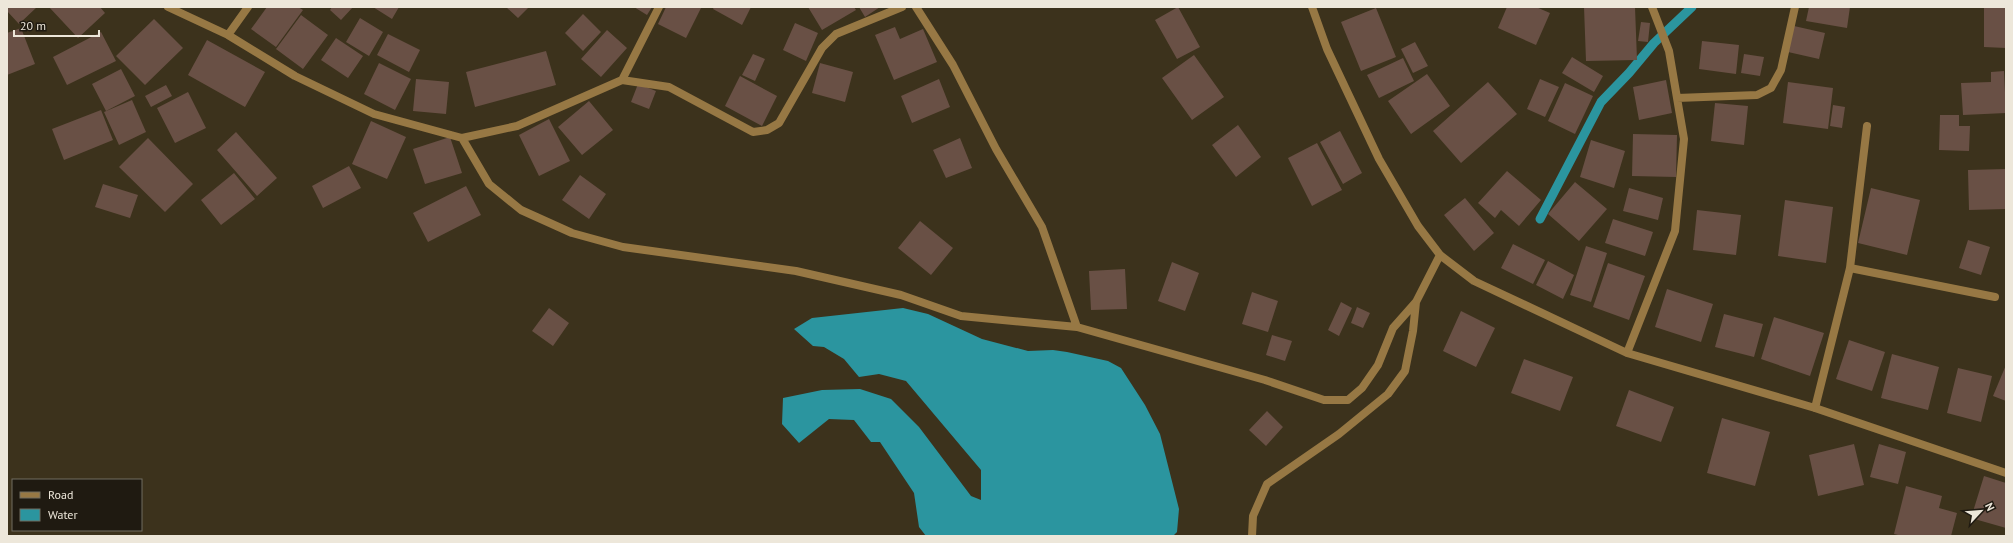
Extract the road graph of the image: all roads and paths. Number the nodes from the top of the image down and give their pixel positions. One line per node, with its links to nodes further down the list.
1 (168, 7): 9 (street)
2 (248, 7): 9 (street)
3 (659, 7): 10 (street)
4 (902, 7): 10 (street)
5 (916, 7): 18 (street)
6 (1312, 7): 14 (street)
7 (1652, 7): 11 (street)
8 (1795, 7): 11 (street)
9 (228, 35): 13 (street)
10 (622, 80): 13 (street)
11 (1677, 98): 19 (street)
12 (1868, 126): 15 (street)
13 (462, 138): 18 (street)
14 (1440, 255): 17 (street); 19 (street)
15 (1850, 268): 16 (street); 20 (street)
16 (1995, 297)
17 (1416, 302): 18 (street); 22 (street)
18 (1078, 327)
19 (1626, 353): 20 (street)
20 (1815, 408): 21 (street)
21 (2006, 474)
22 (1252, 536)

